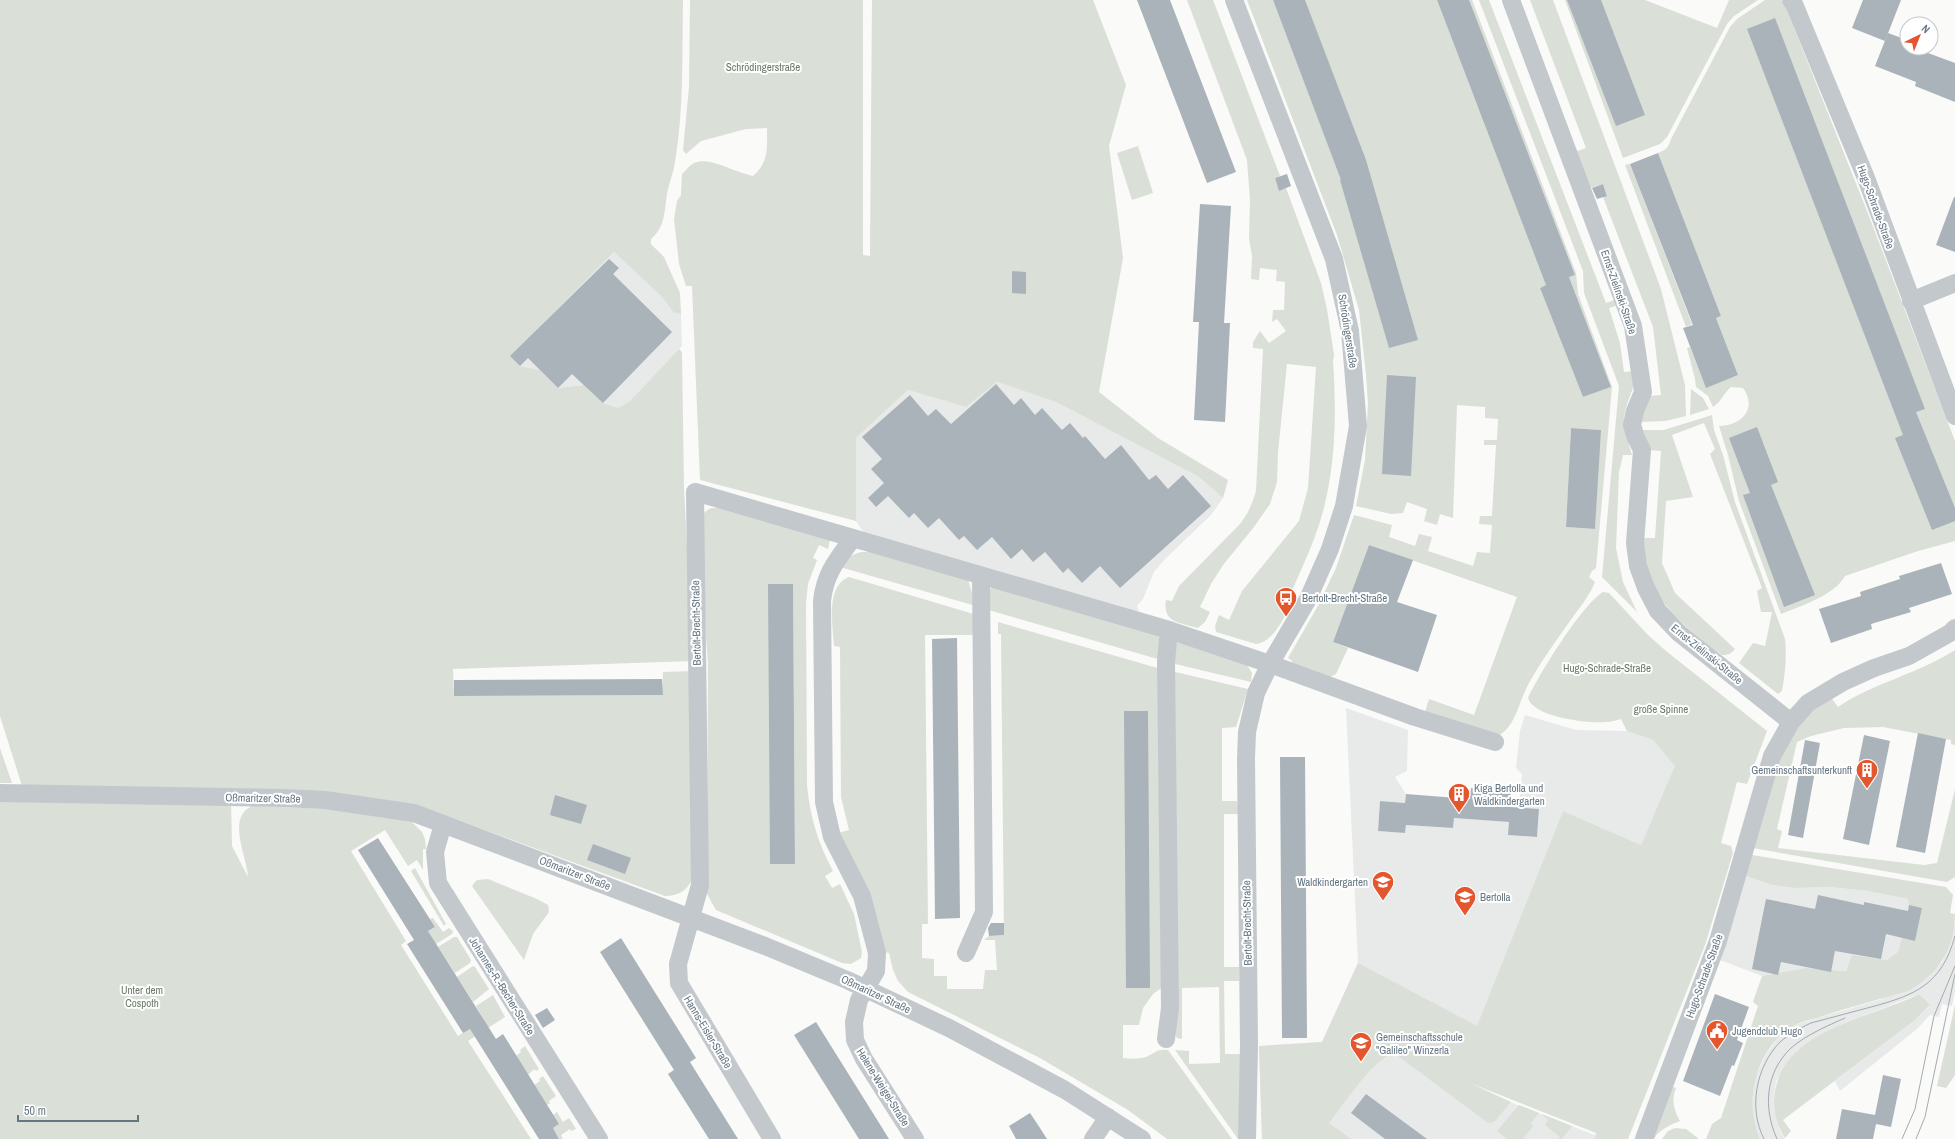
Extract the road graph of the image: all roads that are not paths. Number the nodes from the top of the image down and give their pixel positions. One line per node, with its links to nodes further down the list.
1 (1234, 0): 11 (street, Schrödingerstraße)
2 (1511, 0): 12 (street, Ernst-Zielinski-Straße)
3 (1791, 0): 5 (street, Hugo-Schrade-Straße)
4 (1955, 283): 5 (street)
5 (1911, 301): 6 (street, Hugo-Schrade-Straße)
6 (1955, 416)
7 (853, 538): 8 (street, Bertolt-Brecht-Straße); 16 (street, Bertolt-Brecht-Straße); 18 (street)
8 (981, 577): 10 (street, Bertolt-Brecht-Straße); 17 (street)
9 (1955, 628): 12 (street, Hugo-Schrade-Straße)
10 (1169, 630): 11 (street, Bertolt-Brecht-Straße); 19 (street)
11 (1270, 664): 13 (street, Bertolt-Brecht-Straße); 26 (street, Bertolt-Brecht-Straße)
12 (1790, 722): 27 (street, Hugo-Schrade-Straße)
13 (1495, 742)
14 (0, 793): 15 (street, Oßmaritzer Straße)
15 (443, 824): 16 (street, Oßmaritzer Straße); 21 (street, Johannes-R.-Becher-Straße)
16 (691, 917): 18 (street, Oßmaritzer Straße); 22 (street, Hanns-Eisler-Straße)
17 (966, 953)
18 (866, 988): 20 (street, Oßmaritzer Straße); 23 (street, Helene-Weigel-Straße)
19 (1166, 1040)
20 (1108, 1117): 24 (street); 25 (street, Oßmaritzer Straße)
21 (599, 1139)
22 (772, 1139)
23 (915, 1139)
24 (1093, 1139)
25 (1142, 1139)
26 (1247, 1139)
27 (1644, 1139)

